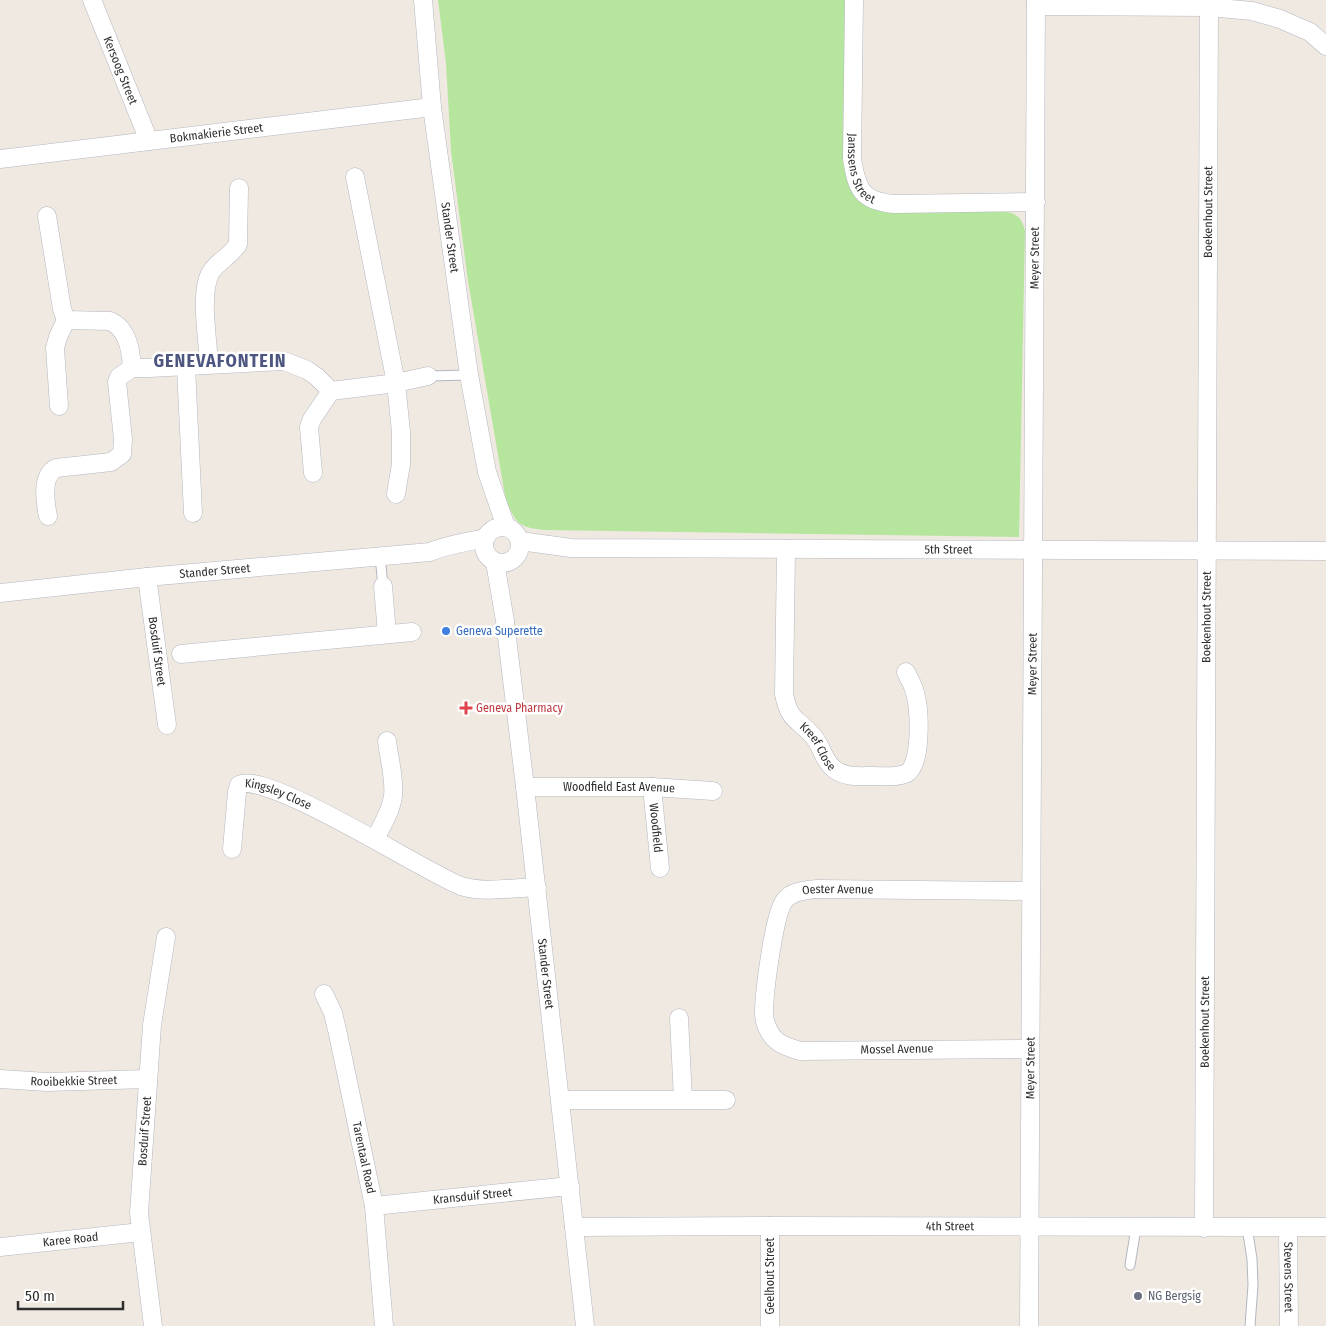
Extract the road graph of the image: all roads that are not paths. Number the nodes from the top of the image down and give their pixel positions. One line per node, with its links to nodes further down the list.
1 (92, 0): 8 (street, Kersoog Street)
2 (423, 0): 7 (street, Stander Street)
3 (854, 0): 12 (street, Janssens Street)
4 (1036, 3): 5 (street); 12 (street, Meyer Street)
5 (1209, 7): 6 (street); 30 (street, Boekenhout Street)
6 (1326, 46)
7 (432, 107): 8 (street, Bokmakierie Street); 18 (street, Stander Street)
8 (149, 141): 9 (street, Bokmakierie Street)
9 (0, 159)
10 (355, 177): 20 (street)
11 (239, 188): 15 (street)
12 (1036, 202): 29 (street, Meyer Street)
13 (47, 216): 14 (street)
14 (66, 320): 17 (street); 22 (street)
15 (209, 364): 16 (street); 21 (street)
16 (186, 367): 17 (street); 25 (street)
17 (132, 368): 26 (street)
18 (469, 375): 19 (lane); 27 (street, Stander Street)
19 (428, 376): 20 (street)
20 (396, 383): 21 (street); 24 (street)
21 (331, 391): 23 (street)
22 (59, 406)
23 (313, 473)
24 (396, 494)
25 (193, 513)
26 (48, 516)
27 (501, 546): 28 (street, 5th Street); 32 (street, Stander Street); 42 (street, Stander Street)
28 (786, 549): 29 (street, 5th Street); 39 (street, Kreef Close)
29 (1033, 550): 30 (street, 5th Street); 49 (street, Meyer Street)
30 (1206, 550): 31 (street, 5th Street); 67 (street, Boekenhout Street)
31 (1326, 551)
32 (380, 556): 33 (street, Stander Street); 34 (lane)
33 (147, 577): 35 (street, Stander Street); 38 (street, Bosduif Street)
34 (383, 586): 37 (street)
35 (0, 593)
36 (412, 632): 37 (street)
37 (387, 634): 38 (street)
38 (170, 655): 40 (street, Bosduif Street)
39 (906, 672)
40 (167, 725)
41 (387, 741): 45 (street)
42 (525, 787): 43 (street, Woodfield East Avenue); 48 (street, Stander Street)
43 (652, 787): 44 (street, Woodfield East Avenue); 47 (street, Woodfield)
44 (713, 791)
45 (374, 839): 46 (street, Kingsley Close); 48 (street, Kingsley Close)
46 (232, 849)
47 (660, 868)
48 (537, 887): 58 (street, Stander Street)
49 (1031, 891): 53 (street, Oester Avenue); 54 (street, Meyer Street)
50 (166, 937): 56 (street, Bosduif Street)
51 (324, 994): 61 (street, Tarentaal Road)
52 (679, 1018): 57 (street)
53 (770, 1034): 54 (street, Mossel Avenue)
54 (1030, 1049): 64 (street, Meyer Street)
55 (0, 1079): 56 (street, Rooibekkie Street)
56 (148, 1079): 70 (street, Bosduif Street)
57 (683, 1099): 58 (street); 59 (street)
58 (561, 1100): 60 (street, Stander Street)
59 (726, 1100)
60 (570, 1186): 61 (street, Kransduif Street); 63 (street, Stander Street)
61 (374, 1206): 74 (street, Tarentaal Road)
62 (770, 1226): 63 (street, 4th Street); 64 (street, 4th Street); 76 (street, Geelhout Street)
63 (574, 1227): 75 (street, Stander Street)
64 (1030, 1227): 66 (street, 4th Street); 77 (street, Meyer Street)
65 (1247, 1227): 67 (street, 4th Street); 68 (street, 4th Street); 78 (lane)
66 (1136, 1228): 67 (street, 4th Street); 72 (lane)
67 (1204, 1228)
68 (1288, 1228): 69 (street, 4th Street); 79 (street, Stevens Street)
69 (1326, 1228)
70 (141, 1232): 71 (street, Karee Road); 73 (street, Bosduif Street)
71 (0, 1247)
72 (1130, 1265)
73 (153, 1326)
74 (384, 1326)
75 (585, 1326)
76 (770, 1326)
77 (1029, 1326)
78 (1250, 1326)
79 (1289, 1326)

